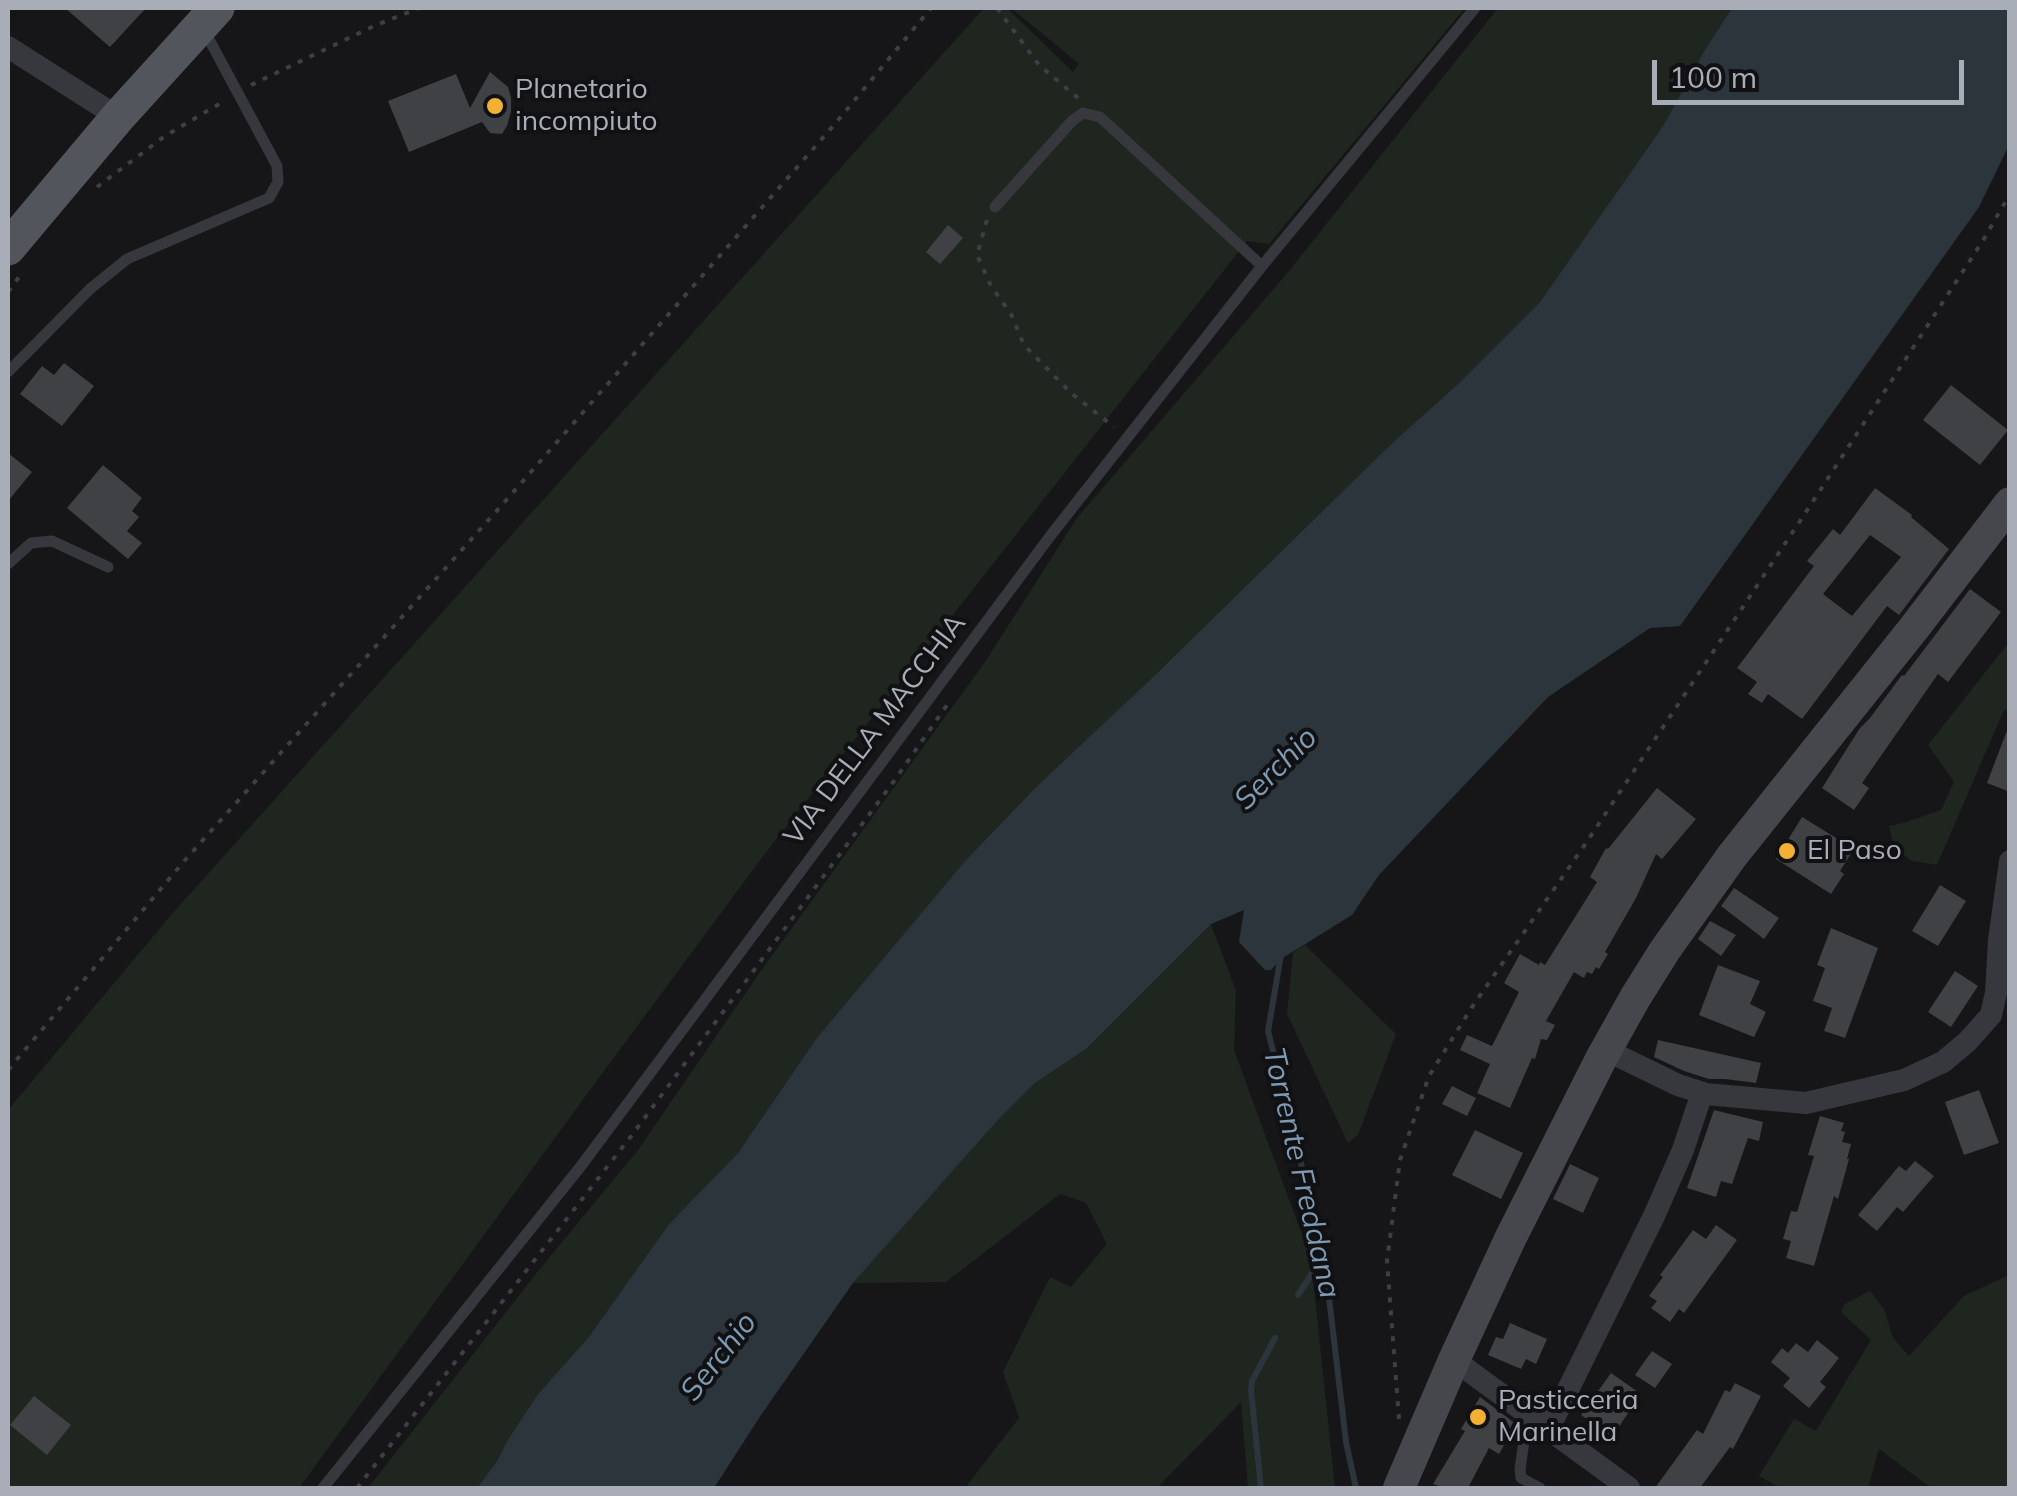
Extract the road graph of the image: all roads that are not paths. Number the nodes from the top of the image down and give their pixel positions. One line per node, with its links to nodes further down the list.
1 (1475, 8): 7 (lane, VIA DELLA MACCHIA)
2 (209, 16): 4 (main road); 8 (lane)
3 (8, 47): 4 (street)
4 (118, 117): 6 (main road)
5 (994, 207): 7 (lane)
6 (18, 256)
7 (1262, 266): 18 (lane, VIA DELLA MACCHIA)
8 (8, 372)
9 (2010, 503): 13 (main road)
10 (8, 564): 11 (lane)
11 (108, 567)
12 (2010, 861): 14 (street)
13 (1606, 1050): 14 (street); 15 (main road)
14 (1702, 1093): 16 (street)
15 (1454, 1360): 16 (street); 17 (main road)
16 (1540, 1424): 21 (lane); 22 (street)
17 (1409, 1431): 19 (main road); 20 (street)
18 (323, 1488)
19 (1399, 1488)
20 (1414, 1488)
21 (1540, 1488)
22 (1629, 1488)

